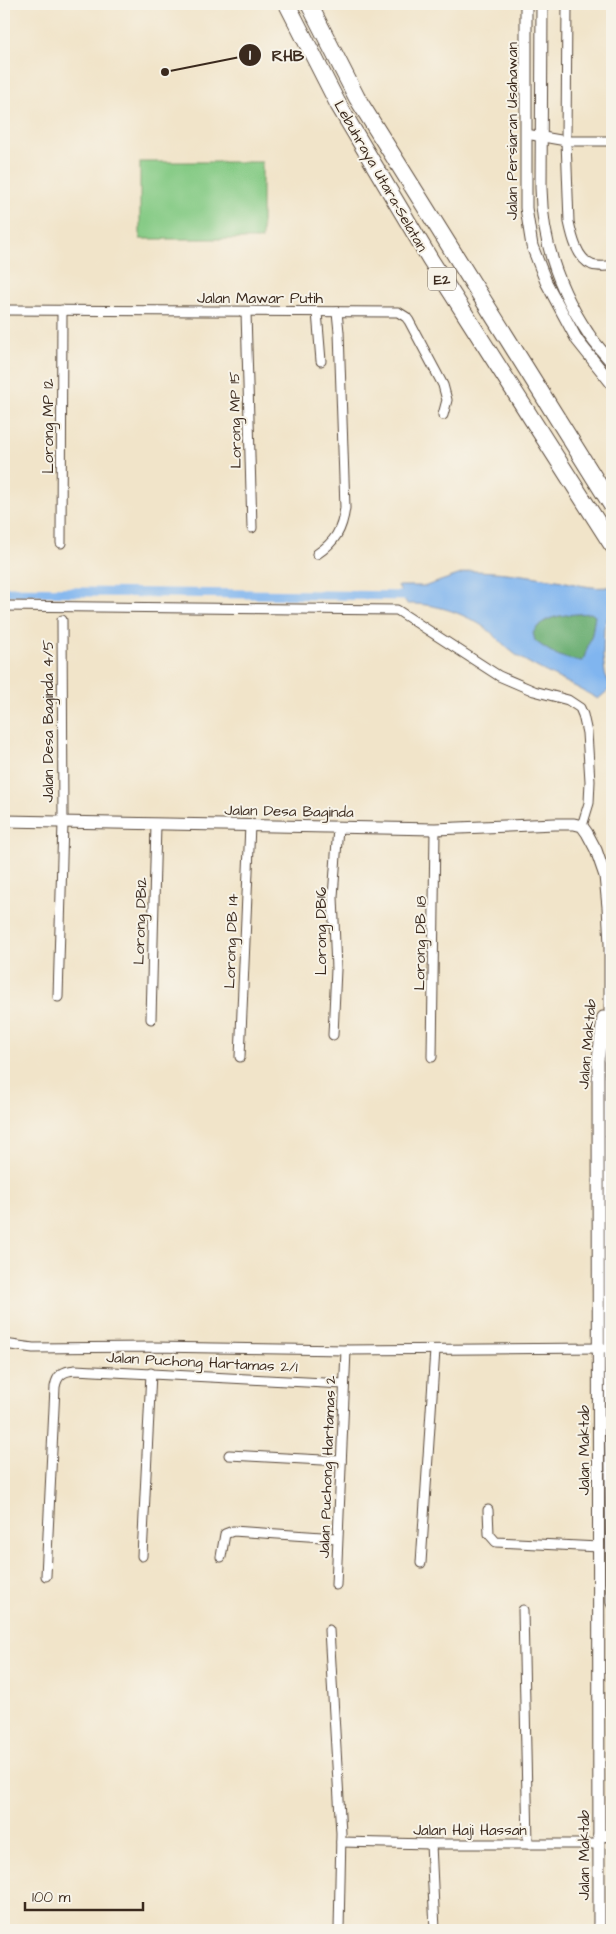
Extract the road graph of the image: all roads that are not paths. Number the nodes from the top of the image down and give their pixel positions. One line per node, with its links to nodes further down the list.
1 (287, 4): 23 (highway, Lebuhraya Utara–Selatan / E2)
2 (309, 4): 20 (highway, Lebuhraya Utara–Selatan / E2)
3 (526, 4): 6 (street, Jalan Persiaran Usahawan)
4 (542, 4): 7 (street, Jalan Persiaran Usahawan)
5 (567, 4): 8 (street)
6 (526, 134): 7 (street); 18 (street, Jalan Persiaran Usahawan)
7 (542, 138): 8 (street); 17 (street, Jalan Persiaran Usahawan)
8 (566, 141): 9 (street); 10 (street)
9 (612, 141)
10 (612, 266)
11 (4, 310): 12 (street, Jalan Mawar Putih)
12 (62, 310): 13 (street, Jalan Mawar Putih); 22 (street, Lorong MP 12)
13 (246, 312): 14 (street, Jalan Mawar Putih); 21 (street, Lorong MP 15)
14 (317, 312): 15 (street, Jalan Mawar Putih); 16 (street)
15 (337, 312): 19 (street, Jalan Mawar Putih); 24 (street)
16 (321, 361)
17 (612, 363)
18 (612, 384)
19 (443, 415)
20 (612, 506)
21 (252, 528)
22 (61, 543)
23 (612, 545)
24 (317, 554)
25 (4, 606): 31 (street)
26 (62, 620): 28 (street, Jalan Desa Baginda 4/5)
27 (4, 821): 28 (street, Jalan Desa Baginda)
28 (63, 823): 29 (street, Jalan Desa Baginda); 34 (street, Jalan Desa Baginda 4/5)
29 (156, 824): 30 (street, Jalan Desa Baginda); 35 (street, Lorong DB12)
30 (250, 825): 32 (street, Jalan Desa Baginda); 37 (street, Lorong DB 14)
31 (578, 825): 33 (street, Jalan Desa Baginda); 40 (street, Jalan Maktab)
32 (338, 827): 33 (street, Jalan Desa Baginda); 36 (street, Lorong DB16)
33 (435, 829): 38 (street, Lorong DB 18)
34 (58, 997)
35 (150, 1019)
36 (333, 1035)
37 (240, 1057)
38 (432, 1057)
39 (4, 1344): 41 (street)
40 (605, 1348): 42 (street); 49 (street, Jalan Maktab); 53 (street, Jalan Maktab)
41 (346, 1350): 42 (street); 44 (street, Jalan Puchong Hartamas 2)
42 (435, 1350): 54 (street)
43 (151, 1373): 44 (street, Jalan Puchong Hartamas 2/1); 50 (street); 55 (street, Jalan Puchong Hartamas 2/1)
44 (344, 1384): 46 (street, Jalan Puchong Hartamas 2)
45 (229, 1454): 46 (street)
46 (340, 1461): 48 (street, Jalan Puchong Hartamas 2)
47 (488, 1510): 49 (street)
48 (338, 1538): 51 (street); 56 (street, Jalan Puchong Hartamas 2)
49 (599, 1546): 52 (street, Jalan Maktab)
50 (142, 1556)
51 (221, 1557)
52 (599, 1561): 53 (street); 61 (street, Jalan Maktab)
53 (612, 1561): 57 (street, Jalan Maktab)
54 (420, 1563)
55 (46, 1576)
56 (336, 1585)
57 (612, 1603)
58 (523, 1610): 64 (street)
59 (330, 1630): 62 (street)
60 (612, 1836): 61 (street)
61 (599, 1839): 64 (street, Jalan Haji Hassan); 67 (street, Jalan Maktab)
62 (341, 1842): 63 (street, Jalan Haji Hassan); 65 (street)
63 (431, 1844): 64 (street, Jalan Haji Hassan); 66 (street)
64 (528, 1844)
65 (339, 1930)
66 (435, 1930)
67 (599, 1930)

